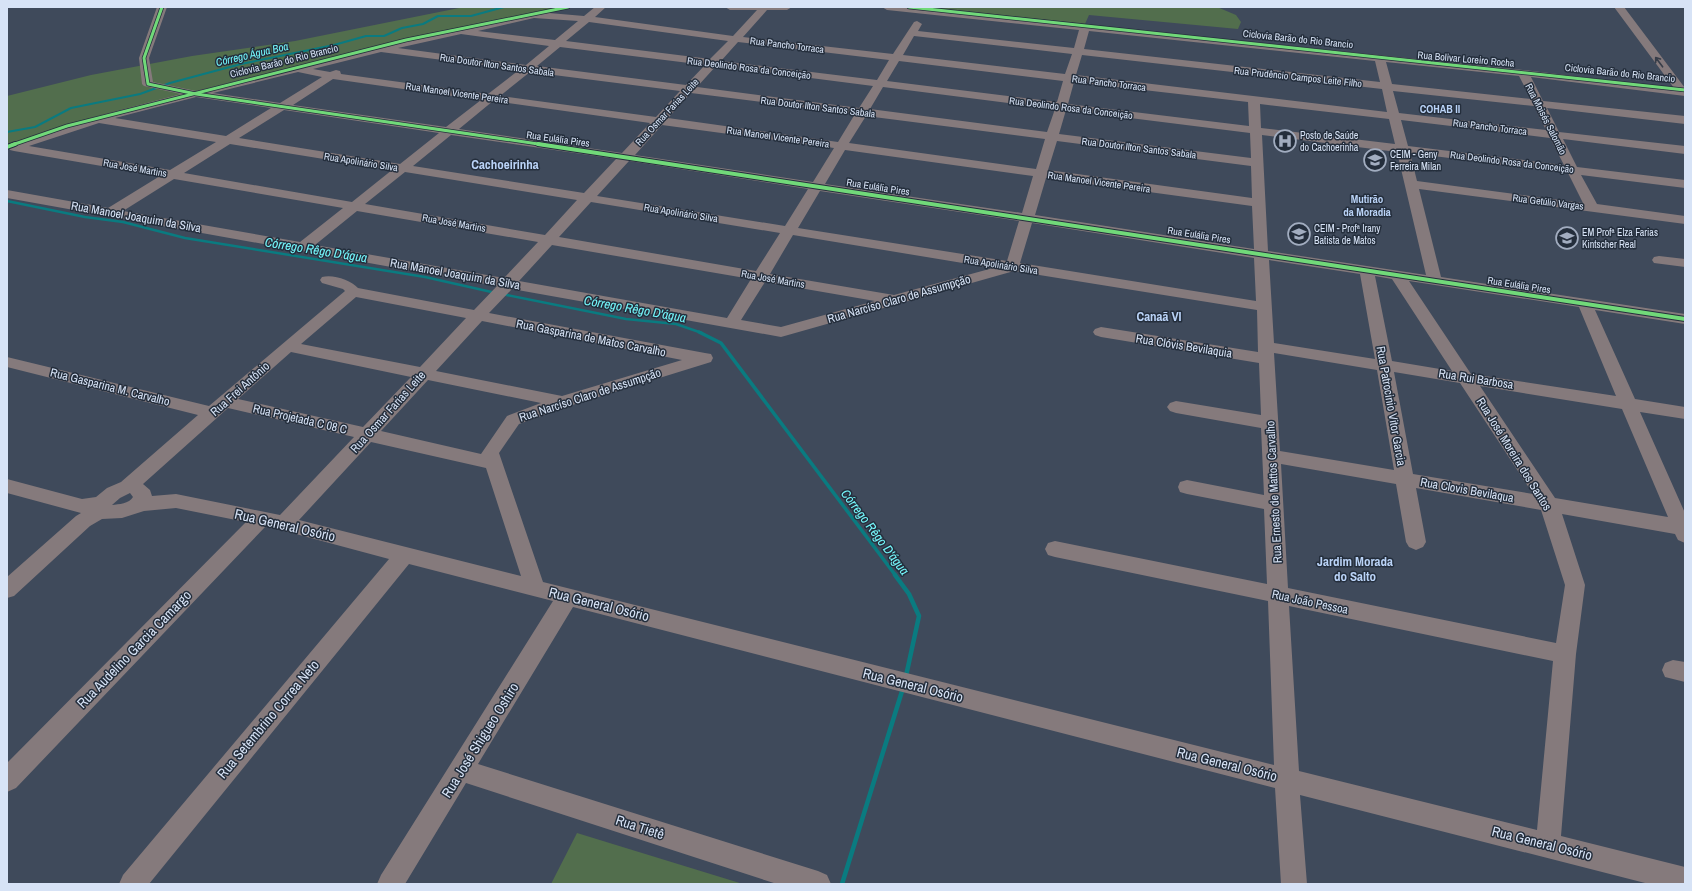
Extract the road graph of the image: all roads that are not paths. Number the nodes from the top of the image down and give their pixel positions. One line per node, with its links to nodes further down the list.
1 (162, 7): 31 (street, Rua Eulália Pires)
2 (578, 7): 11 (street)
3 (601, 7): 12 (street)
4 (730, 7): 9 (street)
5 (787, 7): 9 (street)
6 (887, 7): 10 (street, Rua Bolivar Loreiro Rocha)
7 (1607, 7): 32 (street)
8 (1619, 7): 32 (street, one-way to 8)
9 (764, 8): 16 (street, Rua Osmar Farias Leite)
10 (925, 10): 13 (street, Rua Bolivar Loreiro Rocha); 15 (street)
11 (533, 15): 12 (street, Rua Pancho Torraca); 14 (street)
12 (586, 19): 16 (street, Rua Pancho Torraca); 17 (street)
13 (1085, 28): 19 (street); 21 (street, Rua Bolivar Loreiro Rocha)
14 (457, 31): 17 (street, Rua Deolindo Rosa da Conceição); 18 (street)
15 (912, 33): 19 (street, Rua Prudêncio Campos Leite Filho); 20 (street)
16 (736, 39): 20 (street, Rua Pancho Torraca); 22 (street, Rua Osmar Farias Leite)
17 (558, 43): 22 (street, Rua Deolindo Rosa da Conceição); 24 (street)
18 (374, 50): 23 (street); 24 (street, Rua Doutor Ilton Santos Sabala); 26 (street)
19 (1077, 52): 27 (street); 29 (street, Rua Prudêncio Campos Leite Filho)
20 (896, 58): 27 (street, Rua Pancho Torraca); 28 (street)
21 (1380, 60): 25 (street, Rua Bolivar Loreiro Rocha); 29 (street)
22 (713, 63): 28 (street, Rua Deolindo Rosa da Conceição); 30 (street, Rua Osmar Farias Leite)
23 (298, 69): 26 (street, Rua Manoel Vicente Pereira); 31 (street)
24 (527, 69): 30 (street, Rua Doutor Ilton Santos Sabala); 33 (street)
25 (1523, 73): 32 (street, Rua Bolivar Loreiro Rocha); 35 (street, Rua Moisés Salomão)
26 (332, 76): 33 (street, Rua Manoel Vicente Pereira); 36 (street)
27 (1069, 78): 34 (street, Rua Pancho Torraca); 37 (street)
28 (880, 84): 37 (street, Rua Deolindo Rosa da Conceição); 38 (street)
29 (1386, 86): 35 (street, Rua Prudêncio Campos Leite Filho); 39 (street)
30 (688, 90): 38 (street, Rua Doutor Ilton Santos Sabala); 42 (street, Rua Osmar Farias Leite)
31 (196, 94): 36 (street, Rua Eulália Pires); 40 (street)
32 (1679, 94)
33 (491, 98): 42 (street, Rua Manoel Vicente Pereira); 44 (street)
34 (1254, 100): 39 (street, Rua Pancho Torraca); 43 (street, Rua Ernesto de Mattos Carvalho)
35 (1538, 104): 41 (street, Rua Prudêncio Campos Leite Filho); 45 (street, Rua Moisés Salomão)
36 (282, 107): 44 (street, Rua Eulália Pires); 47 (street)
37 (1061, 107): 43 (street, Rua Deolindo Rosa da Conceição); 46 (street)
38 (862, 112): 46 (street, Rua Doutor Ilton Santos Sabala); 48 (street)
39 (1394, 116): 45 (street, Rua Pancho Torraca); 50 (street)
40 (98, 119): 47 (street, Rua Apolinário Silva); 49 (street)
41 (1685, 120)
42 (659, 121): 48 (street, Rua Manoel Vicente Pereira); 52 (street, Rua Osmar Farias Leite)
43 (1255, 131): 50 (street, Rua Deolindo Rosa da Conceição); 53 (street, Rua Ernesto de Mattos Carvalho)
44 (448, 132): 52 (street, Rua Eulália Pires); 54 (street)
45 (1554, 135): 51 (street, Rua Pancho Torraca); 55 (street, Rua Moisés Salomão)
46 (1052, 137): 53 (street, Rua Doutor Ilton Santos Sabala); 56 (street)
47 (228, 140): 54 (street, Rua Apolinário Silva); 57 (street)
48 (841, 146): 56 (street, Rua Manoel Vicente Pereira); 60 (street)
49 (10, 149): 57 (street, Rua José Martins)
50 (1402, 149): 55 (street, Rua Deolindo Rosa da Conceição); 58 (street)
51 (1685, 150)
52 (625, 157): 60 (street, Rua Eulália Pires); 62 (street, Rua Osmar Farias Leite)
53 (1257, 163): 63 (street, Rua Ernesto de Mattos Carvalho)
54 (402, 168): 62 (street, Rua Apolinário Silva); 64 (street)
55 (1572, 170): 59 (street, Rua Deolindo Rosa da Conceição); 65 (street, Rua Moisés Salomão)
56 (1040, 173): 63 (street, Rua Manoel Vicente Pereira); 67 (street)
57 (173, 174): 64 (street, Rua José Martins); 66 (street)
58 (1411, 184): 65 (street, Rua Getúlio Vargas); 80 (street)
59 (1685, 184)
60 (816, 187): 67 (street, Rua Eulália Pires); 69 (street)
61 (7, 194): 66 (street, Rua Manoel Joaquim da Silva)
62 (587, 198): 69 (street, Rua Apolinário Silva); 70 (street, Rua Osmar Farias Leite)
63 (1259, 204): 72 (street, Rua Ernesto de Mattos Carvalho)
64 (354, 206): 70 (street, Rua José Martins); 71 (street)
65 (1592, 208): 68 (street, Rua Getúlio Vargas)
66 (111, 212): 71 (street, Rua Manoel Joaquim da Silva)
67 (1027, 218): 72 (street, Rua Eulália Pires); 75 (street)
68 (1685, 220)
69 (789, 231): 75 (street, Rua Apolinário Silva); 78 (street)
70 (548, 240): 78 (street, Rua José Martins); 81 (street, Rua Osmar Farias Leite)
71 (303, 247): 81 (street, Rua Manoel Joaquim da Silva)
72 (1262, 254): 76 (street, Rua Eulália Pires); 85 (street, Rua Ernesto de Mattos Carvalho)
73 (1659, 260): 74 (street)
74 (1685, 264)
75 (1012, 267): 83 (street, Rua Narcíso Claro de Assumpção); 85 (street, Rua Apolinário Silva)
76 (1367, 270): 77 (street, Rua Eulália Pires); 95 (street, Rua Patrocinio Vitor Garcia)
77 (1397, 275): 80 (street, Rua Eulália Pires); 97 (street, Rua José Moreira dos Santos)
78 (760, 277): 83 (street, Rua José Martins); 88 (street)
79 (327, 280): 82 (street)
80 (1435, 281): 84 (street, Rua Eulália Pires)
81 (506, 285): 86 (street, Rua Osmar Farias Leite); 88 (street, Rua Manoel Joaquim da Silva)
82 (353, 292): 86 (street); 91 (street, Rua Frei Antônio)
83 (893, 300): 89 (street, Rua Narcíso Claro de Assumpção)
84 (1585, 304): 87 (street, Rua Eulália Pires); 99 (street)
85 (1264, 307): 92 (street, Rua Ernesto de Mattos Carvalho)
86 (477, 316): 93 (street, Rua Gasparina de Matos Carvalho); 96 (street, Rua Osmar Farias Leite)
87 (1685, 319)
88 (731, 324): 89 (street, Rua Manoel Joaquim da Silva)
89 (785, 332)
90 (1101, 332): 92 (street, Rua Clóvis Bevilaquia)
91 (288, 346): 96 (street); 100 (street, Rua Frei Antônio)
92 (1267, 353): 95 (street, Rua Rui Barbosa); 103 (street, Rua Ernesto de Mattos Carvalho)
93 (705, 358): 98 (street, Rua Narcíso Claro de Assumpção)
94 (7, 362): 100 (street, Rua Gasparina M. Carvalho)
95 (1384, 366): 97 (street, Rua Rui Barbosa); 107 (street, Rua Patrocinio Vitor Garcia)
96 (423, 374): 98 (street); 104 (street, Rua Osmar Farias Leite)
97 (1466, 378): 99 (street, Rua Rui Barbosa); 113 (street, Rua José Moreira dos Santos)
98 (563, 402): 106 (street, Rua Narcíso Claro de Assumpção)
99 (1628, 403): 102 (street, Rua Rui Barbosa); 117 (street)
100 (219, 407): 104 (street, Rua Projetada C 08 C); 109 (street, Rua Frei Antônio)
101 (1176, 407): 103 (street)
102 (1685, 413)
103 (1270, 423): 105 (street, Rua Ernesto de Mattos Carvalho)
104 (367, 435): 106 (street, Rua Projetada C 08 C); 116 (street, Rua Osmar Farias Leite)
105 (1272, 456): 107 (street, Rua Clovis Bevilaqua); 112 (street, Rua Ernesto de Mattos Carvalho)
106 (493, 463): 121 (street, Rua Narcíso Claro de Assumpção)
107 (1404, 479): 113 (street, Rua Clovis Bevilaqua); 118 (street, Rua Patrocinio Vitor Garcia)
108 (7, 486): 114 (street, Rua General Osório)
109 (127, 487): 111 (street); 114 (street, Rua Frei Antônio)
110 (1187, 487): 112 (street)
111 (140, 504): 114 (street, Rua General Osório); 115 (street, Rua General Osório)
112 (1274, 504): 123 (street, Rua Ernesto de Mattos Carvalho)
113 (1548, 504): 117 (street, Rua Clovis Bevilaqua); 125 (street, Rua José Moreira dos Santos)
114 (101, 507): 122 (street)
115 (262, 518): 116 (street, Rua General Osório); 128 (street, Rua Audelino Garcia Camargo)
116 (284, 524): 120 (street, Rua General Osório)
117 (1684, 530)
118 (1416, 542)
119 (1055, 549): 123 (street, Rua João Pessoa)
120 (404, 554): 121 (street, Rua General Osório); 131 (street, Rua Setembrino Correa Neto)
121 (534, 588): 124 (street, Rua General Osório)
122 (7, 590)
123 (1279, 595): 125 (street, Rua João Pessoa); 127 (street, Rua Ernesto de Mattos Carvalho)
124 (568, 596): 126 (street, Rua José Shigueo Oshiro); 127 (street, Rua General Osório)
125 (1565, 654): 129 (street, Rua José Moreira dos Santos)
126 (461, 770): 132 (street, Rua José Shigueo Oshiro); 133 (street, Rua Tietê)
127 (1287, 779): 129 (street, Rua General Osório); 134 (street, Rua Ernesto de Mattos Carvalho)
128 (7, 780)
129 (1548, 844): 130 (street, Rua General Osório)
130 (1685, 880)
131 (132, 884)
132 (390, 884)
133 (818, 884)
134 (1294, 884)

